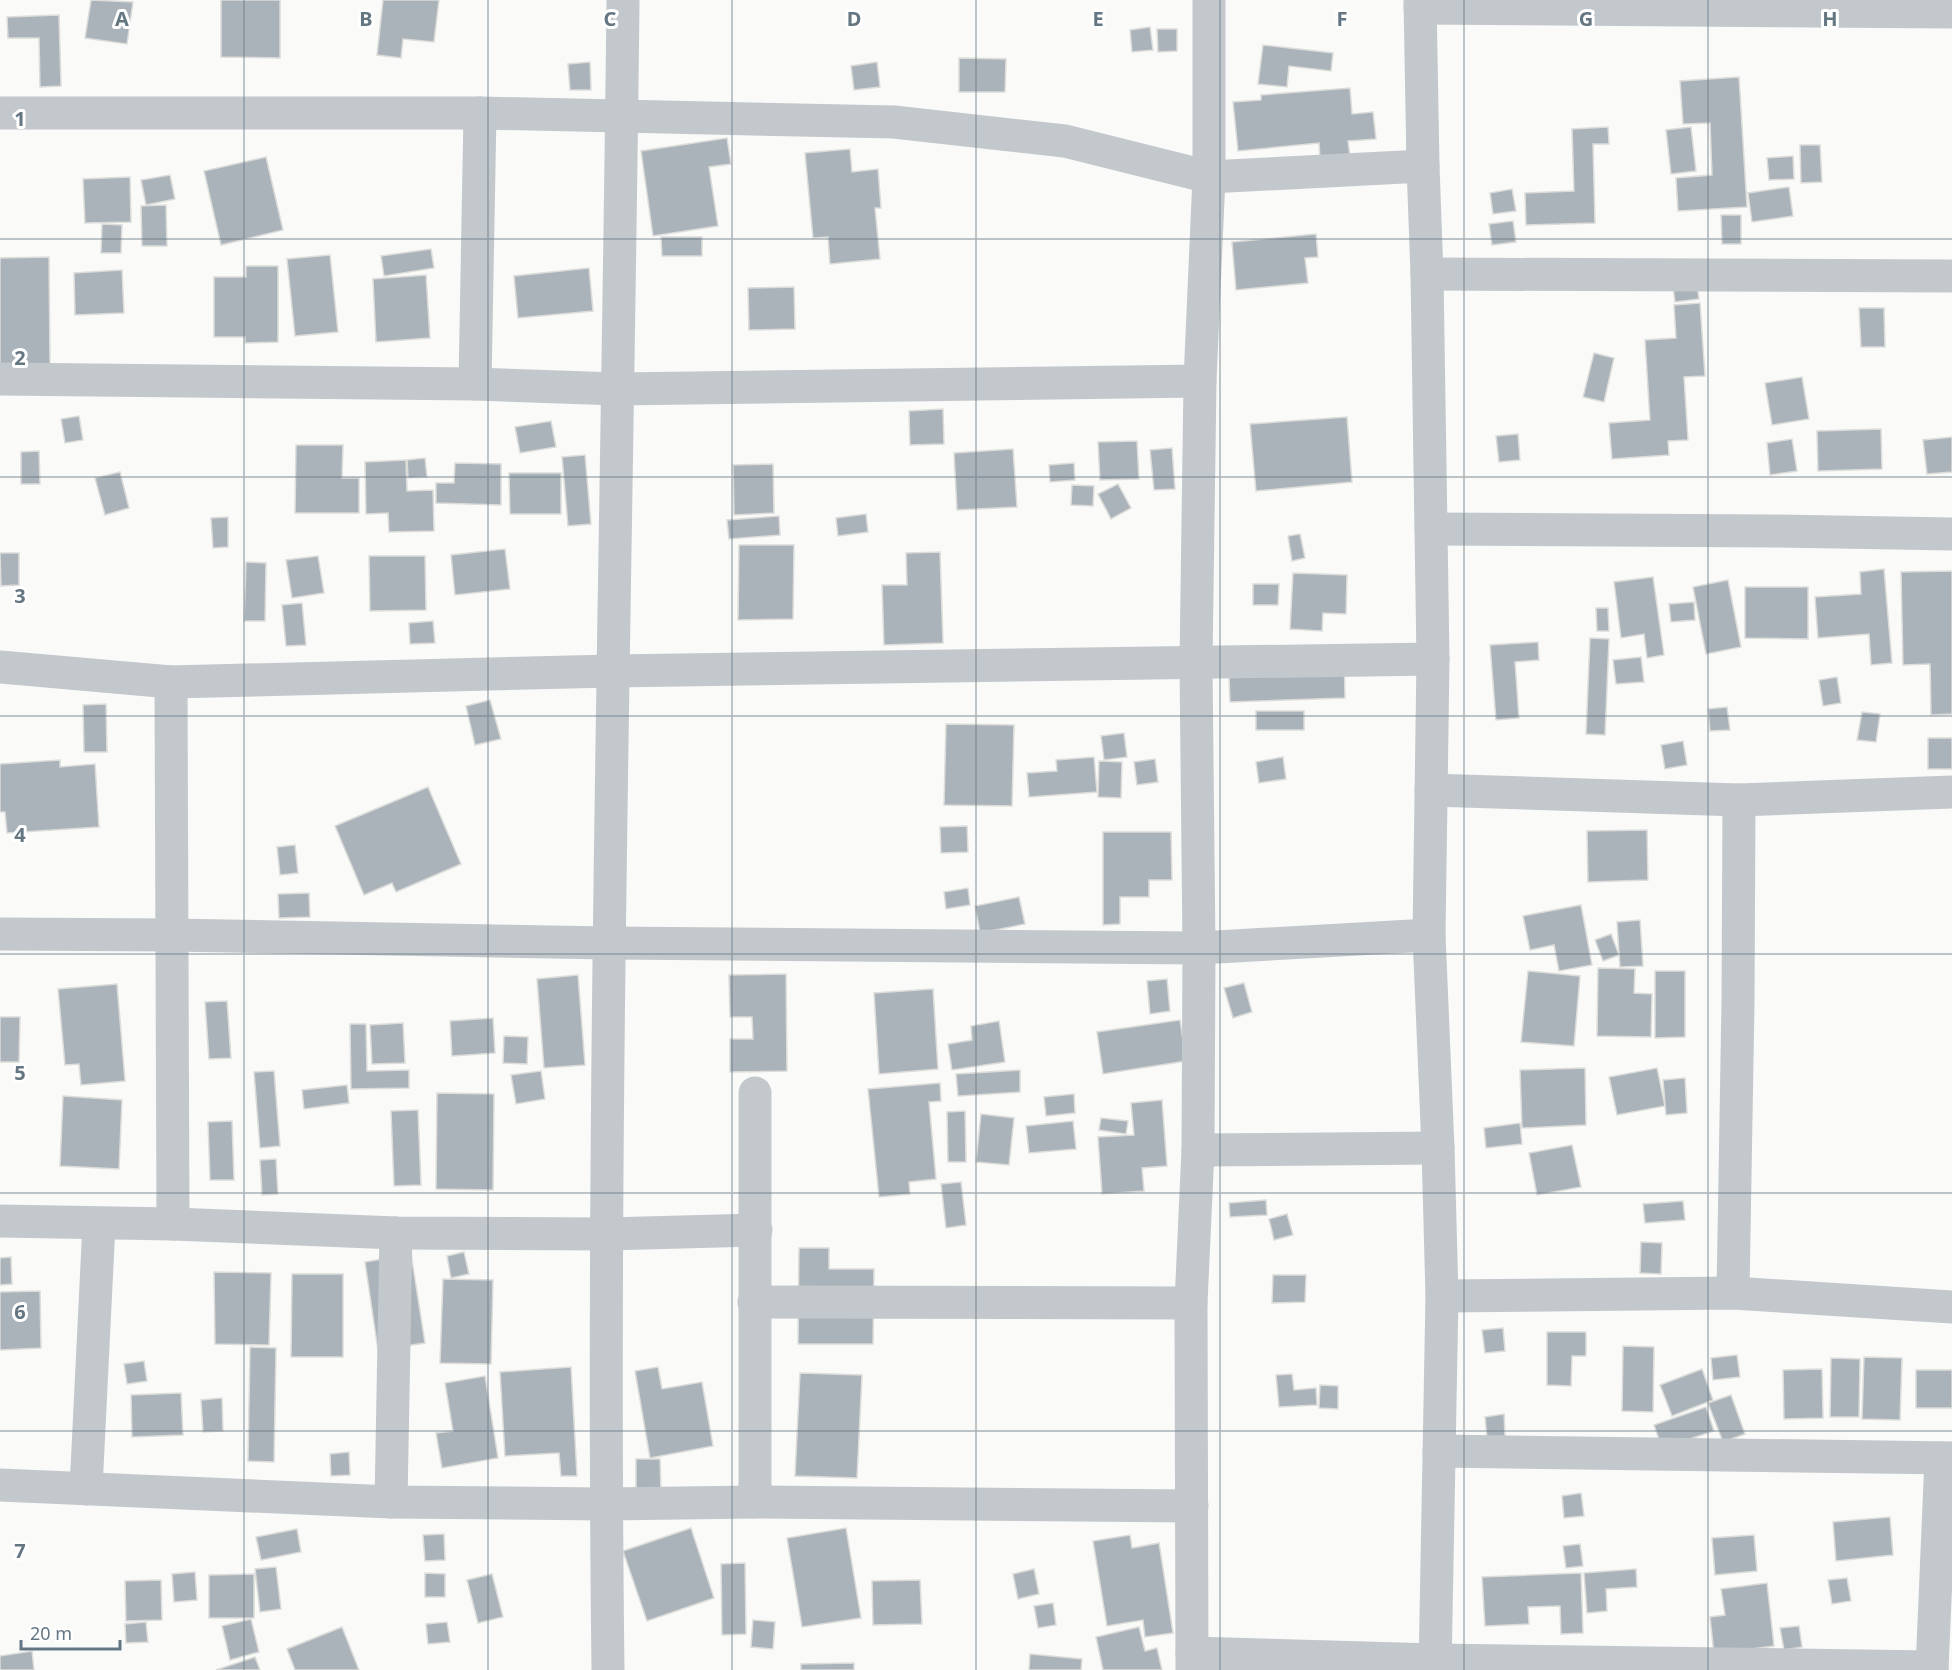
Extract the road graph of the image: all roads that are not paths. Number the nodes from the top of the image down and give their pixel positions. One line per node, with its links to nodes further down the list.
1 (623, 0): 7 (street)
2 (1209, 0): 9 (street)
3 (1420, 4): 4 (street); 8 (street)
4 (1952, 12)
5 (0, 113): 6 (street)
6 (480, 113): 7 (street); 14 (street)
7 (622, 115): 9 (street); 15 (street)
8 (1423, 166): 9 (street); 10 (street)
9 (1209, 177): 13 (street)
10 (1427, 274): 11 (street); 16 (street)
11 (1952, 276)
12 (0, 379): 14 (street)
13 (1200, 381): 15 (street); 19 (street)
14 (475, 384): 15 (street)
15 (618, 389): 21 (street)
16 (1431, 529): 17 (street); 18 (street)
17 (1952, 534)
18 (1433, 659): 19 (street); 23 (street)
19 (1196, 664): 21 (street); 30 (street)
20 (0, 667): 22 (street)
21 (612, 671): 22 (street); 29 (street)
22 (171, 681): 27 (street)
23 (1431, 790): 25 (street); 28 (street)
24 (1952, 792): 25 (street)
25 (1738, 800): 40 (street)
26 (0, 934): 27 (street)
27 (171, 935): 29 (street); 36 (street)
28 (1428, 935): 30 (street); 32 (street)
29 (609, 943): 30 (street); 39 (street)
30 (1199, 948): 33 (street)
31 (756, 1093): 37 (street)
32 (1438, 1148): 33 (street); 41 (street)
33 (1198, 1150): 43 (street)
34 (0, 1221): 35 (street)
35 (99, 1224): 36 (street); 48 (street)
36 (173, 1224): 38 (street)
37 (756, 1230): 39 (street); 42 (street)
38 (396, 1233): 39 (street); 49 (street)
39 (607, 1234): 51 (street)
40 (1733, 1293): 41 (street); 44 (street)
41 (1442, 1296): 45 (street)
42 (754, 1302): 43 (street); 50 (street)
43 (1191, 1303): 52 (street)
44 (1952, 1307)
45 (1439, 1451): 46 (street); 54 (street)
46 (1947, 1458): 55 (street)
47 (0, 1485): 48 (street)
48 (86, 1489): 49 (street)
49 (391, 1502): 51 (street)
50 (755, 1502): 51 (street); 52 (street)
51 (606, 1504): 56 (street)
52 (1192, 1506): 53 (street)
53 (1192, 1661): 54 (street)
54 (1435, 1665): 55 (street)
55 (1932, 1668)
56 (608, 1670)

